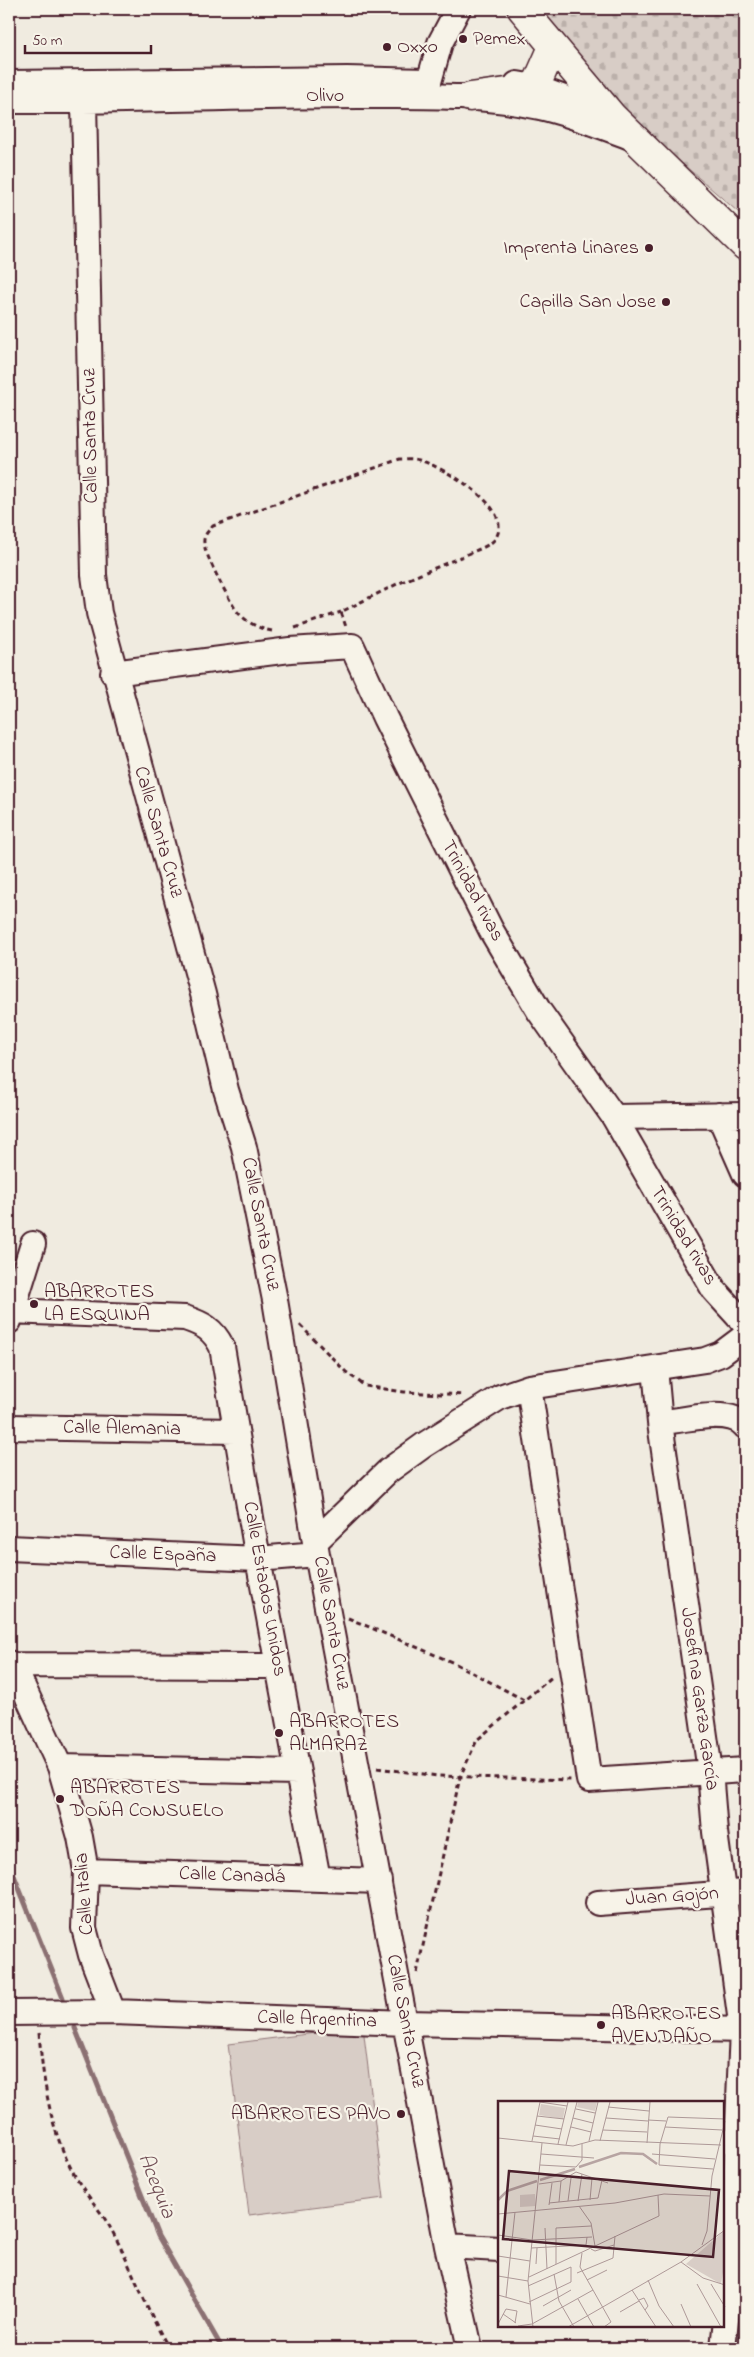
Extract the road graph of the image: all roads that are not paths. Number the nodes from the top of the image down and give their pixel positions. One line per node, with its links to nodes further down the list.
1 (458, 9): 7 (street)
2 (526, 14): 3 (main road); 5 (main road)
3 (553, 47): 6 (main road); 11 (main road)
4 (9, 83): 7 (street, Olivo)
5 (507, 83): 6 (street, Olivo); 7 (street, Olivo)
6 (534, 87): 8 (main road); 11 (street, Olivo)
7 (426, 89): 8 (street, Olivo); 10 (street, Olivo)
8 (470, 97): 12 (street, Olivo)
9 (9, 101): 10 (street, Olivo)
10 (84, 102): 14 (street, Calle Santa Cruz)
11 (612, 116): 12 (main road)
12 (636, 139): 13 (main road)
13 (745, 246)
14 (114, 673): 17 (street, Trinidad rivas); 29 (street, Calle Santa Cruz)
15 (719, 1115): 16 (street); 17 (street); 18 (street)
16 (745, 1115)
17 (614, 1117): 21 (street, Trinidad rivas)
18 (745, 1174)
19 (33, 1244): 20 (street)
20 (10, 1316): 28 (street, Calle Estados Unidos)
21 (745, 1324)
22 (745, 1336): 23 (street)
23 (655, 1368): 24 (street); 25 (street, Josefina Garza García)
24 (529, 1387): 29 (street); 36 (street)
25 (660, 1423): 26 (street); 36 (street, Josefina Garza García)
26 (745, 1426)
27 (9, 1427): 28 (street, Calle Alemania)
28 (235, 1431): 31 (street, Calle Estados Unidos)
29 (317, 1547): 31 (street, Calle España); 40 (street, Calle Santa Cruz)
30 (9, 1548): 31 (street, Calle España)
31 (258, 1559): 33 (street, Calle Estados Unidos)
32 (11, 1664): 33 (street, Calle Italia); 34 (street, Calle Italia)
33 (278, 1666): 37 (street, Calle Estados Unidos)
34 (60, 1767): 37 (street); 38 (street, Calle Italia)
35 (745, 1770): 36 (street)
36 (710, 1771): 41 (street, Josefina Garza García)
37 (298, 1772): 39 (street, Calle Estados Unidos)
38 (86, 1871): 39 (street, Calle Canadá); 43 (street, Calle Italia)
39 (318, 1879): 40 (street, Calle Canadá)
40 (379, 1880): 45 (street, Calle Santa Cruz)
41 (735, 1892): 42 (street, Juan Gojón); 46 (street, Josefina Garza García)
42 (598, 1903)
43 (114, 2012): 44 (street, Calle Argentina); 45 (street, Calle Argentina)
44 (9, 2013)
45 (406, 2023): 46 (street, Calle Argentina); 47 (street, Calle Santa Cruz)
46 (743, 2030): 49 (street, Josefina Garza García)
47 (446, 2246): 48 (street); 50 (street, Calle Santa Cruz)
48 (498, 2249)
49 (733, 2261): 51 (street, Josefina Garza García)
50 (470, 2348)
51 (723, 2348)

